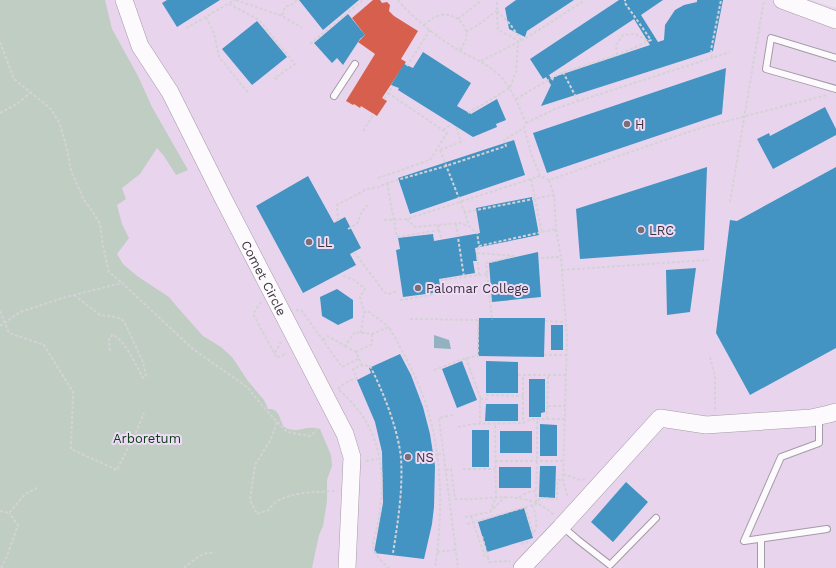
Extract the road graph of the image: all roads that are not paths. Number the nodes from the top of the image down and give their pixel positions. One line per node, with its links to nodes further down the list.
1 (124, 0): 16 (street, Comet Circle)
2 (782, 0): 3 (street)
3 (836, 20)
4 (836, 58): 6 (lane)
5 (355, 64): 7 (lane)
6 (836, 89)
7 (334, 96)
8 (836, 412): 9 (street)
9 (820, 416): 11 (street); 13 (lane)
10 (656, 518): 15 (lane)
11 (560, 523): 14 (street); 15 (lane)
12 (826, 529): 13 (lane)
13 (761, 539): 17 (lane)
14 (517, 566)
15 (609, 566)
16 (347, 568)
17 (760, 568)

